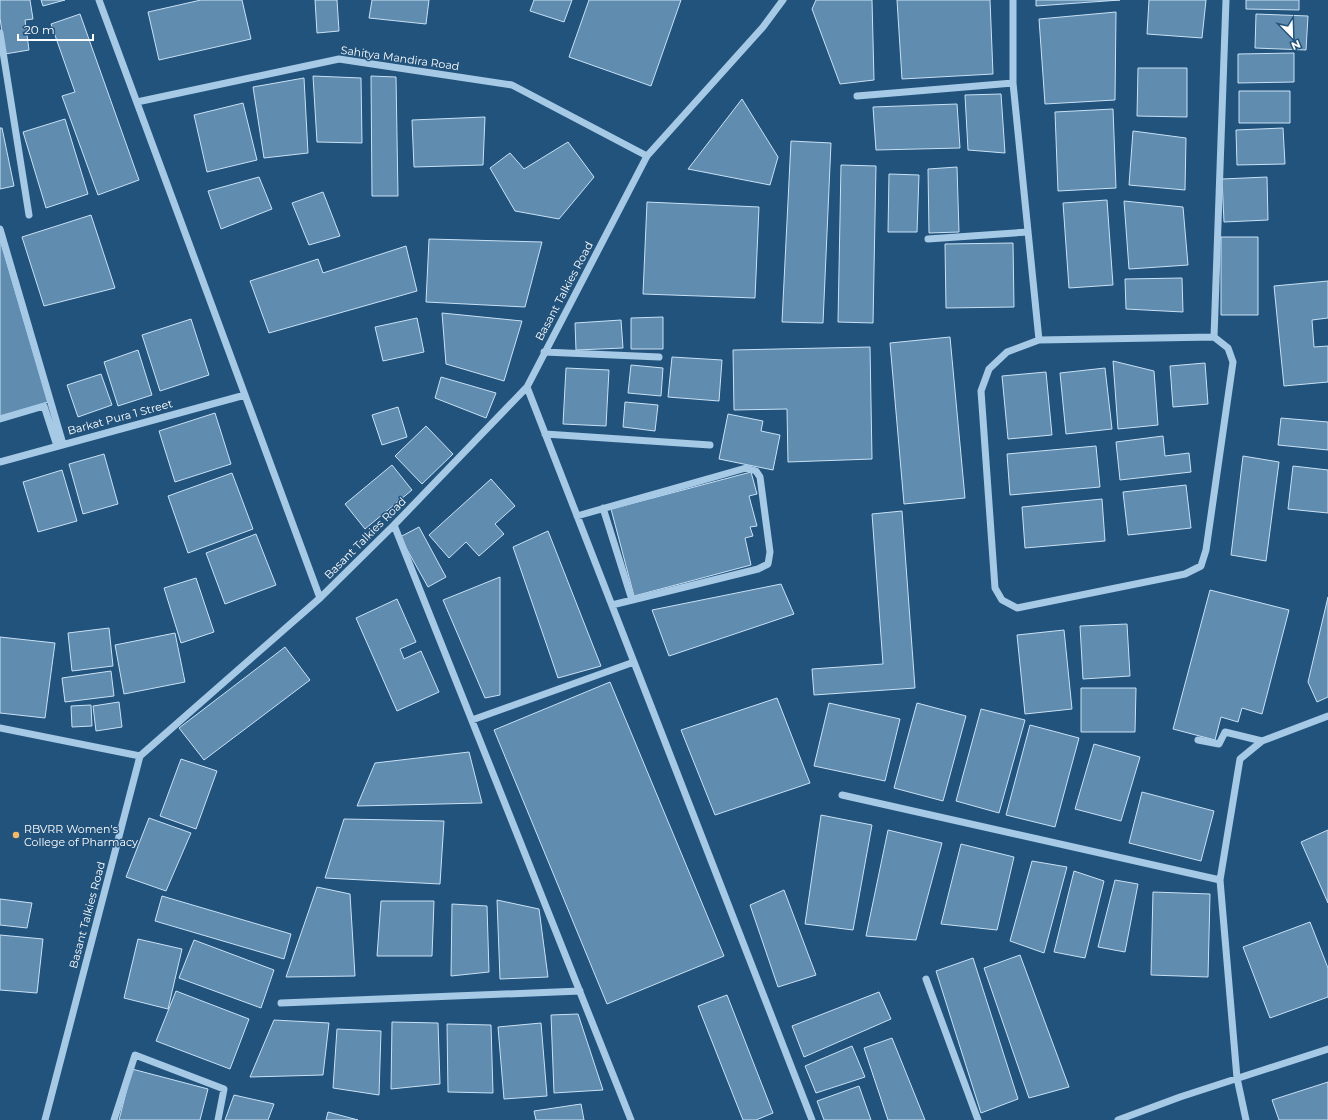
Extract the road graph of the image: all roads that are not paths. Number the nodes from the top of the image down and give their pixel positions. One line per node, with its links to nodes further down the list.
1 (99, 0): 8 (street)
2 (783, 0): 9 (street, Basant Talkies Road)
3 (1013, 0): 6 (street)
4 (1226, 0): 14 (street)
5 (0, 33): 10 (street)
6 (1013, 83): 7 (street); 12 (street)
7 (857, 96)
8 (137, 102): 9 (street, Sahitya Mandira Road); 19 (street)
9 (647, 156): 16 (street, Basant Talkies Road)
10 (29, 215)
11 (0, 229): 22 (street)
12 (1028, 232): 13 (street); 15 (street)
13 (928, 239)
14 (1214, 337): 15 (street); 15 (street)
15 (1039, 340)
16 (544, 352): 17 (street); 18 (street, Basant Talkies Road)
17 (659, 357)
18 (527, 387): 21 (street); 27 (street, Basant Talkies Road)
19 (245, 395): 22 (street, Barkat Pura 1 Street); 28 (street)
20 (0, 419): 22 (street)
21 (545, 434): 23 (street); 26 (street)
22 (60, 445): 24 (street, Barkat Pura 1 Street)
23 (710, 445)
24 (0, 462)
25 (604, 508): 26 (street); 29 (street); 29 (street)
26 (577, 516): 30 (street)
27 (394, 525): 28 (street, Basant Talkies Road); 33 (street)
28 (320, 598): 37 (street, Basant Talkies Road)
29 (632, 600): 30 (street)
30 (612, 605): 31 (street)
31 (634, 662): 33 (street); 49 (street)
32 (1328, 716): 36 (street)
33 (472, 720): 41 (street)
34 (0, 728): 37 (street)
35 (1198, 740): 36 (street)
36 (1262, 741): 39 (street)
37 (140, 756): 45 (street, Basant Talkies Road)
38 (842, 795): 39 (street)
39 (1220, 880): 44 (street)
40 (926, 979): 50 (street)
41 (580, 991): 42 (street); 48 (street)
42 (281, 1003)
43 (1328, 1049): 44 (street)
44 (1237, 1078): 51 (street); 52 (street)
45 (45, 1120)
46 (114, 1120): 47 (street)
47 (218, 1120)
48 (631, 1120)
49 (812, 1120)
50 (978, 1120)
51 (1118, 1120)
52 (1246, 1120)

